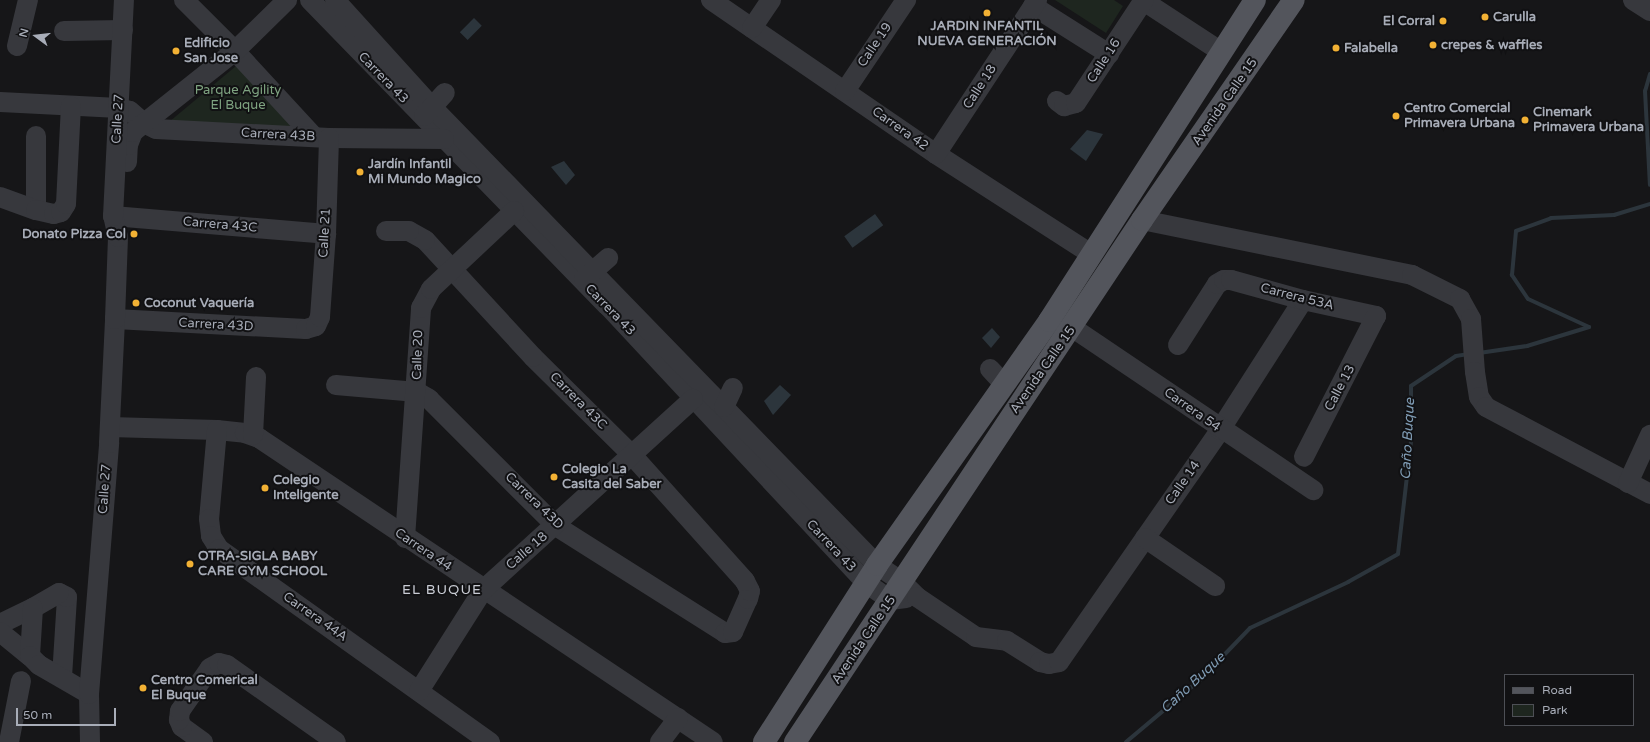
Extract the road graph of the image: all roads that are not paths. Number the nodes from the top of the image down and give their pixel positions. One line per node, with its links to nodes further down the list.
1 (28, 0): 20 (street)
2 (124, 0): 18 (street, Calle 27)
3 (138, 0): 29 (street, Calle 27)
4 (184, 0): 21 (street)
5 (287, 0): 21 (street)
6 (310, 0): 28 (street, Carrera 43)
7 (711, 0): 17 (street, Carrera 42)
8 (771, 0): 17 (street)
9 (906, 0): 24 (street, Calle 19)
10 (1143, 0): 22 (street); 23 (street, Calle 16)
11 (1255, 0): 22 (main road, Avenida Calle 15)
12 (1294, 0): 38 (main road, Avenida Calle 15)
13 (1633, 0): 16 (street)
14 (341, 2): 28 (street, Carrera 43)
15 (1035, 3): 23 (street); 33 (street, Calle 18)
16 (1650, 11)
17 (752, 28): 24 (street, Carrera 42)
18 (123, 30): 19 (street); 29 (street, Calle 27)
19 (64, 31)
20 (17, 46)
21 (235, 51): 29 (street); 31 (street)
22 (1220, 51): 41 (main road, Avenida Calle 15)
23 (1109, 54): 26 (street, Calle 16)
24 (845, 91): 33 (street, Carrera 42)
25 (0, 102): 27 (street, Carrera 43B)
26 (1057, 102)
27 (71, 106): 29 (street, Carrera 43B); 35 (street)
28 (433, 106): 32 (street, Carrera 43); 44 (street, Carrera 43)
29 (131, 114): 31 (street, Carrera 43B); 37 (street, Calle 27); 37 (street, Calle 27)
30 (36, 136): 35 (street)
31 (322, 138): 32 (street, Carrera 43B); 40 (street, Calle 21)
32 (444, 139): 36 (street, Carrera 43)
33 (936, 154): 41 (street, Carrera 42)
34 (0, 197): 35 (street)
35 (36, 210)
36 (514, 211): 43 (street, Calle 20); 44 (street, Carrera 43)
37 (120, 217): 40 (street, Carrera 43C); 47 (street, Calle 27)
38 (1142, 220): 49 (main road, Avenida Calle 15); 64 (street)
39 (386, 231): 43 (street, Carrera 43C)
40 (326, 234): 48 (street, Calle 21)
41 (1091, 254): 70 (main road, Avenida Calle 15)
42 (608, 258): 44 (street)
43 (454, 269): 54 (street, Calle 20); 62 (street, Carrera 43C)
44 (588, 276): 55 (street, Carrera 43); 56 (street, Carrera 43)
45 (1303, 300): 46 (street, Carrera 53A); 50 (street, Carrera 53A); 59 (street, Calle 14)
46 (1377, 318): 63 (street, Calle 13)
47 (115, 319): 48 (street, Carrera 43D); 57 (street, Calle 27)
48 (316, 326)
49 (1073, 328): 59 (street, Carrera 54); 74 (main road, Avenida Calle 15)
50 (1178, 345)
51 (256, 377): 60 (street)
52 (336, 384): 54 (street, Carrera 43D)
53 (733, 388): 56 (street)
54 (417, 392): 67 (street, Carrera 43D); 68 (street, Calle 20)
55 (693, 399): 62 (street, Calle 18); 71 (street, Carrera 43)
56 (724, 407): 70 (street, Carrera 43)
57 (110, 427): 58 (street, Carrera 44); 85 (street, Calle 27)
58 (217, 430): 60 (street, Carrera 44); 84 (street, Carrera 44A)
59 (1220, 430): 65 (street, Carrera 54); 69 (street, Calle 14)
60 (253, 435): 68 (street, Carrera 44)
61 (1650, 435): 64 (street)
62 (630, 453): 67 (street, Calle 18); 79 (street, Carrera 43C)
63 (1304, 457)
64 (1628, 483): 66 (street)
65 (1313, 490)
66 (1650, 494)
67 (556, 526): 73 (street, Calle 18); 79 (street, Carrera 43D)
68 (405, 538): 73 (street, Carrera 44)
69 (1145, 538): 72 (street); 81 (street, Calle 14)
70 (877, 565): 71 (main road, Avenida Calle 15); 74 (street, Carrera 43)
71 (866, 583): 75 (street, Carrera 43); 94 (main road, Avenida Calle 15)
72 (1215, 586)
73 (483, 590): 84 (street, Calle 18); 86 (street, Carrera 44)
74 (909, 590): 75 (main road, Avenida Calle 15); 81 (street, Carrera 43)
75 (890, 600): 95 (main road, Avenida Calle 15)
76 (33, 608): 77 (street); 80 (street); 82 (street)
77 (0, 624)
78 (0, 632): 80 (street)
79 (733, 632)
80 (30, 656): 82 (street)
81 (1059, 662)
82 (62, 678): 85 (street)
83 (21, 681): 87 (street)
84 (419, 691): 91 (street, Carrera 44A)
85 (89, 694): 88 (street, Calle 27)
86 (678, 718): 92 (street); 93 (street, Carrera 44)
87 (9, 742)
88 (90, 742)
89 (202, 742): 90 (street)
90 (336, 742)
91 (490, 742)
92 (660, 742)
93 (713, 742)
94 (764, 742)
95 (795, 742)

